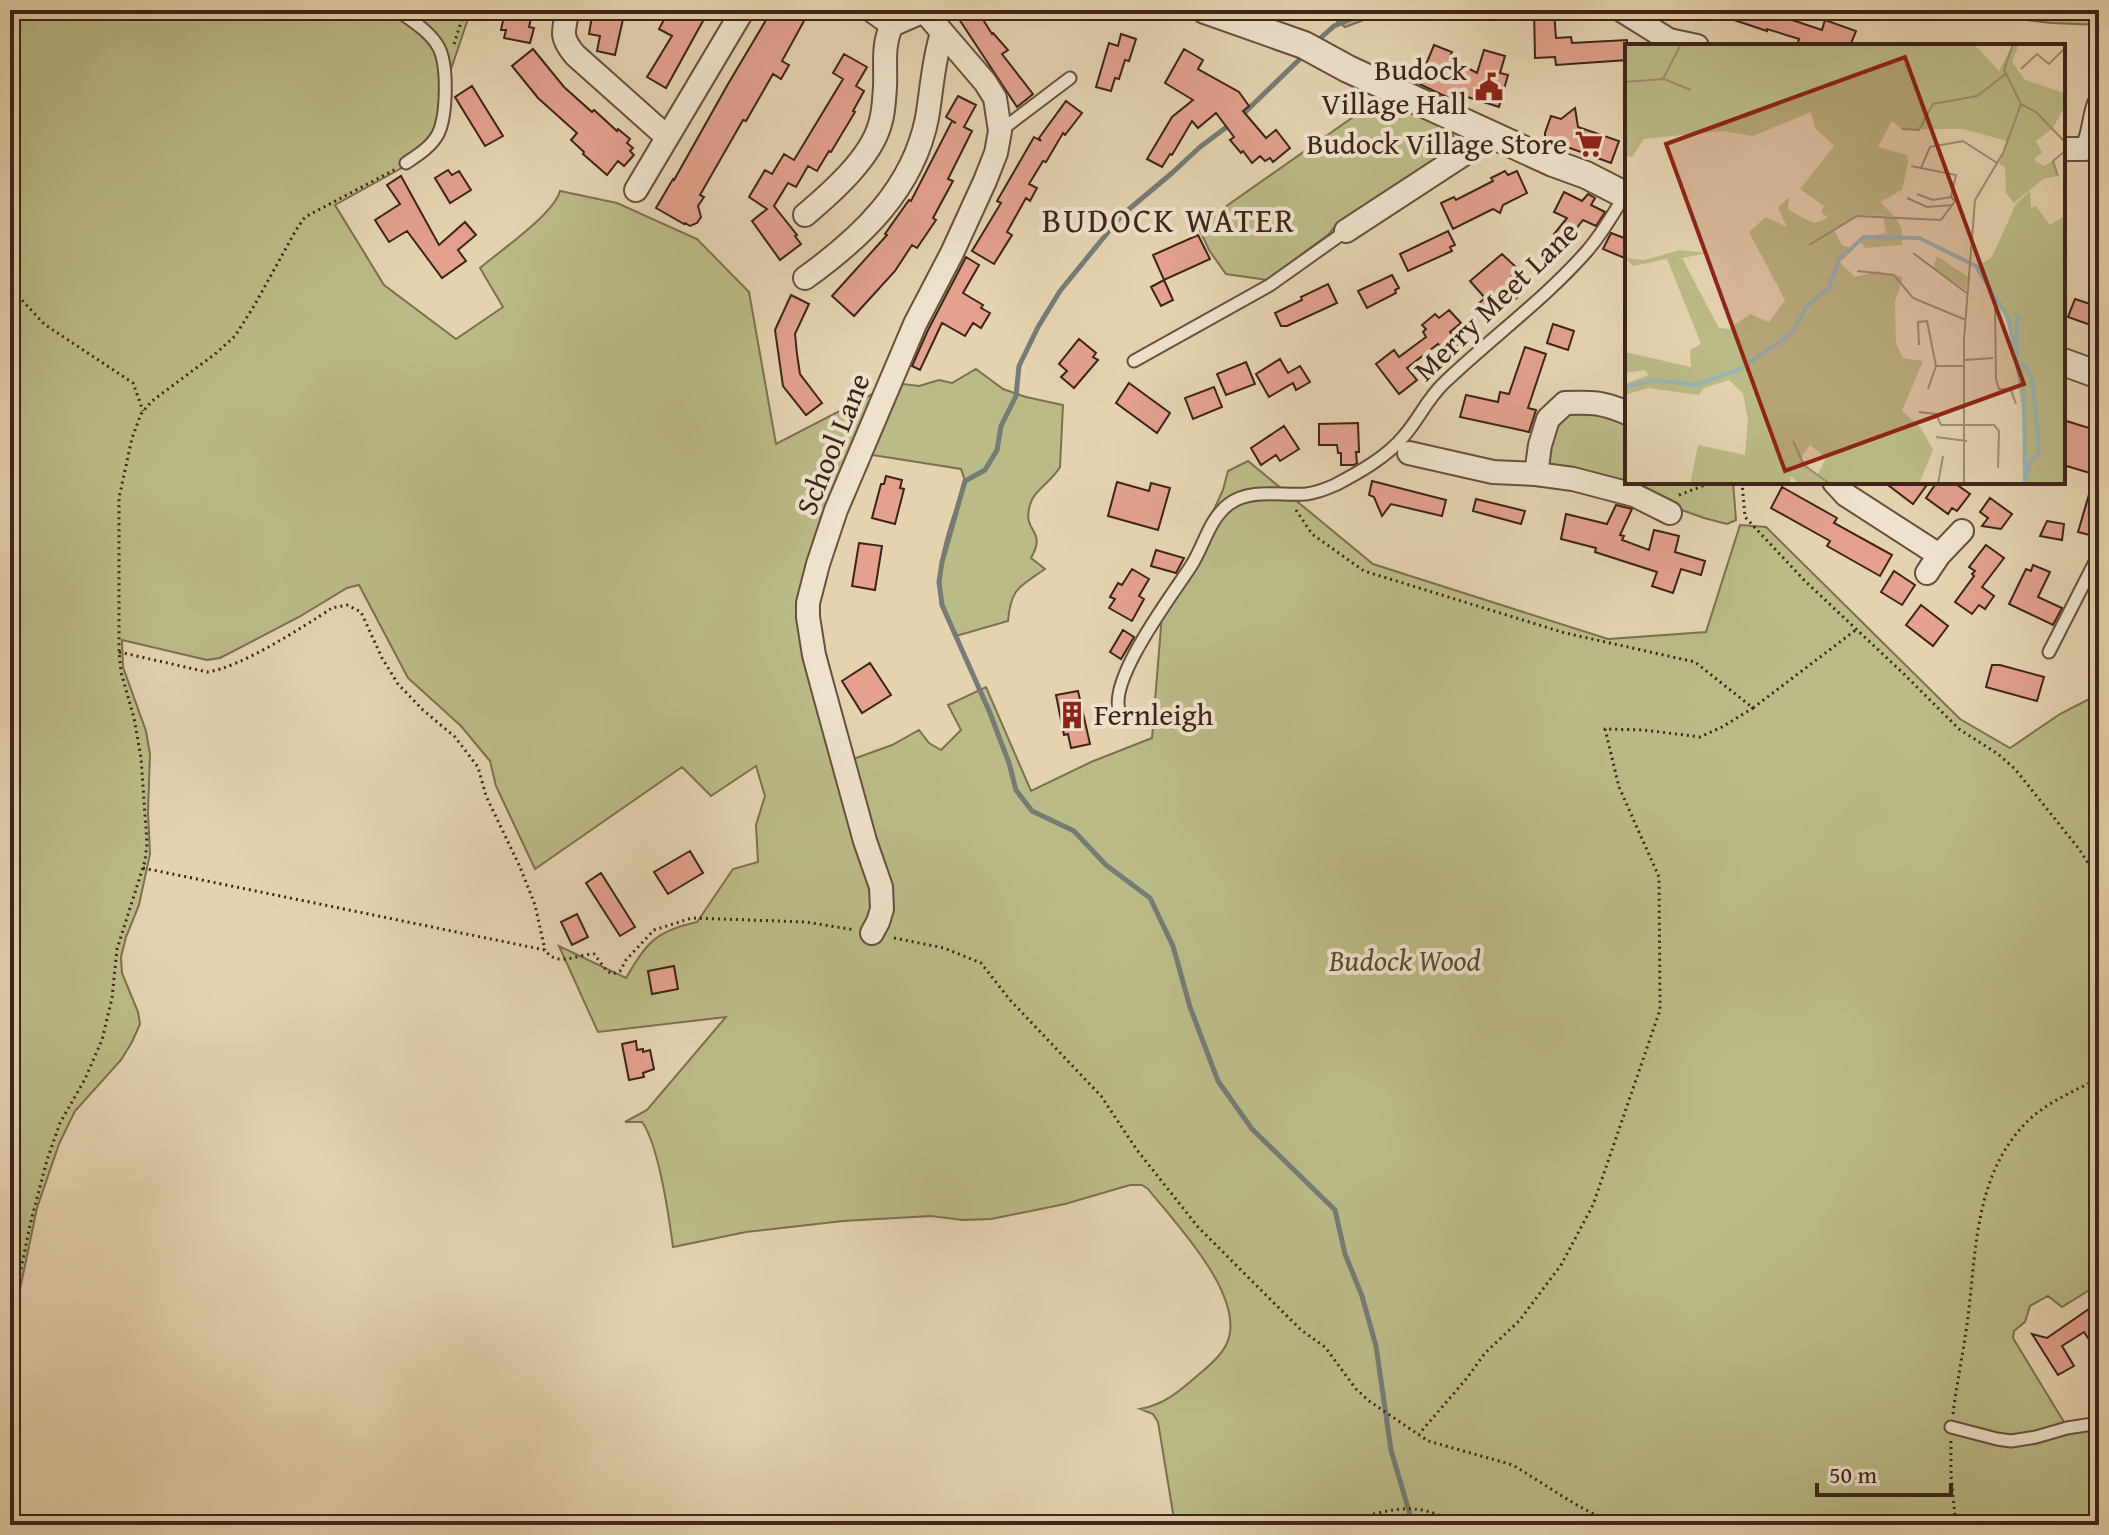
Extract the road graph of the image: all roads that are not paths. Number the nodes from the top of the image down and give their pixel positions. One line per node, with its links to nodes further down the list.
1 (397, 10): 17 (lane)
2 (568, 10): 15 (street)
3 (743, 10): 15 (street)
4 (871, 10): 8 (street)
5 (1205, 10): 13 (street)
6 (1621, 10): 10 (street)
7 (924, 11): 8 (street); 9 (street, School Lane)
8 (892, 25): 21 (street)
9 (942, 33): 14 (street, School Lane); 23 (street)
10 (1688, 44)
11 (1070, 78): 14 (lane)
12 (2099, 104): 16 (street)
13 (1479, 129): 19 (street); 22 (street)
14 (1000, 131): 36 (street, School Lane)
15 (667, 137): 18 (street)
16 (2065, 149)
17 (406, 163)
18 (636, 190)
19 (1625, 194)
20 (1625, 196): 35 (lane, Merry Meet Lane)
21 (816, 212)
22 (1346, 231): 24 (lane)
23 (805, 278)
24 (1134, 361)
25 (2065, 363): 26 (street)
26 (2099, 375)
27 (1625, 412): 29 (street)
28 (1409, 453): 29 (street)
29 (1536, 474): 31 (street)
30 (1836, 484): 32 (street)
31 (1665, 511)
32 (1962, 531)
33 (2099, 559): 34 (lane)
34 (2049, 652)
35 (1121, 715)
36 (872, 933)
37 (2099, 1423): 38 (lane)
38 (1951, 1427)

